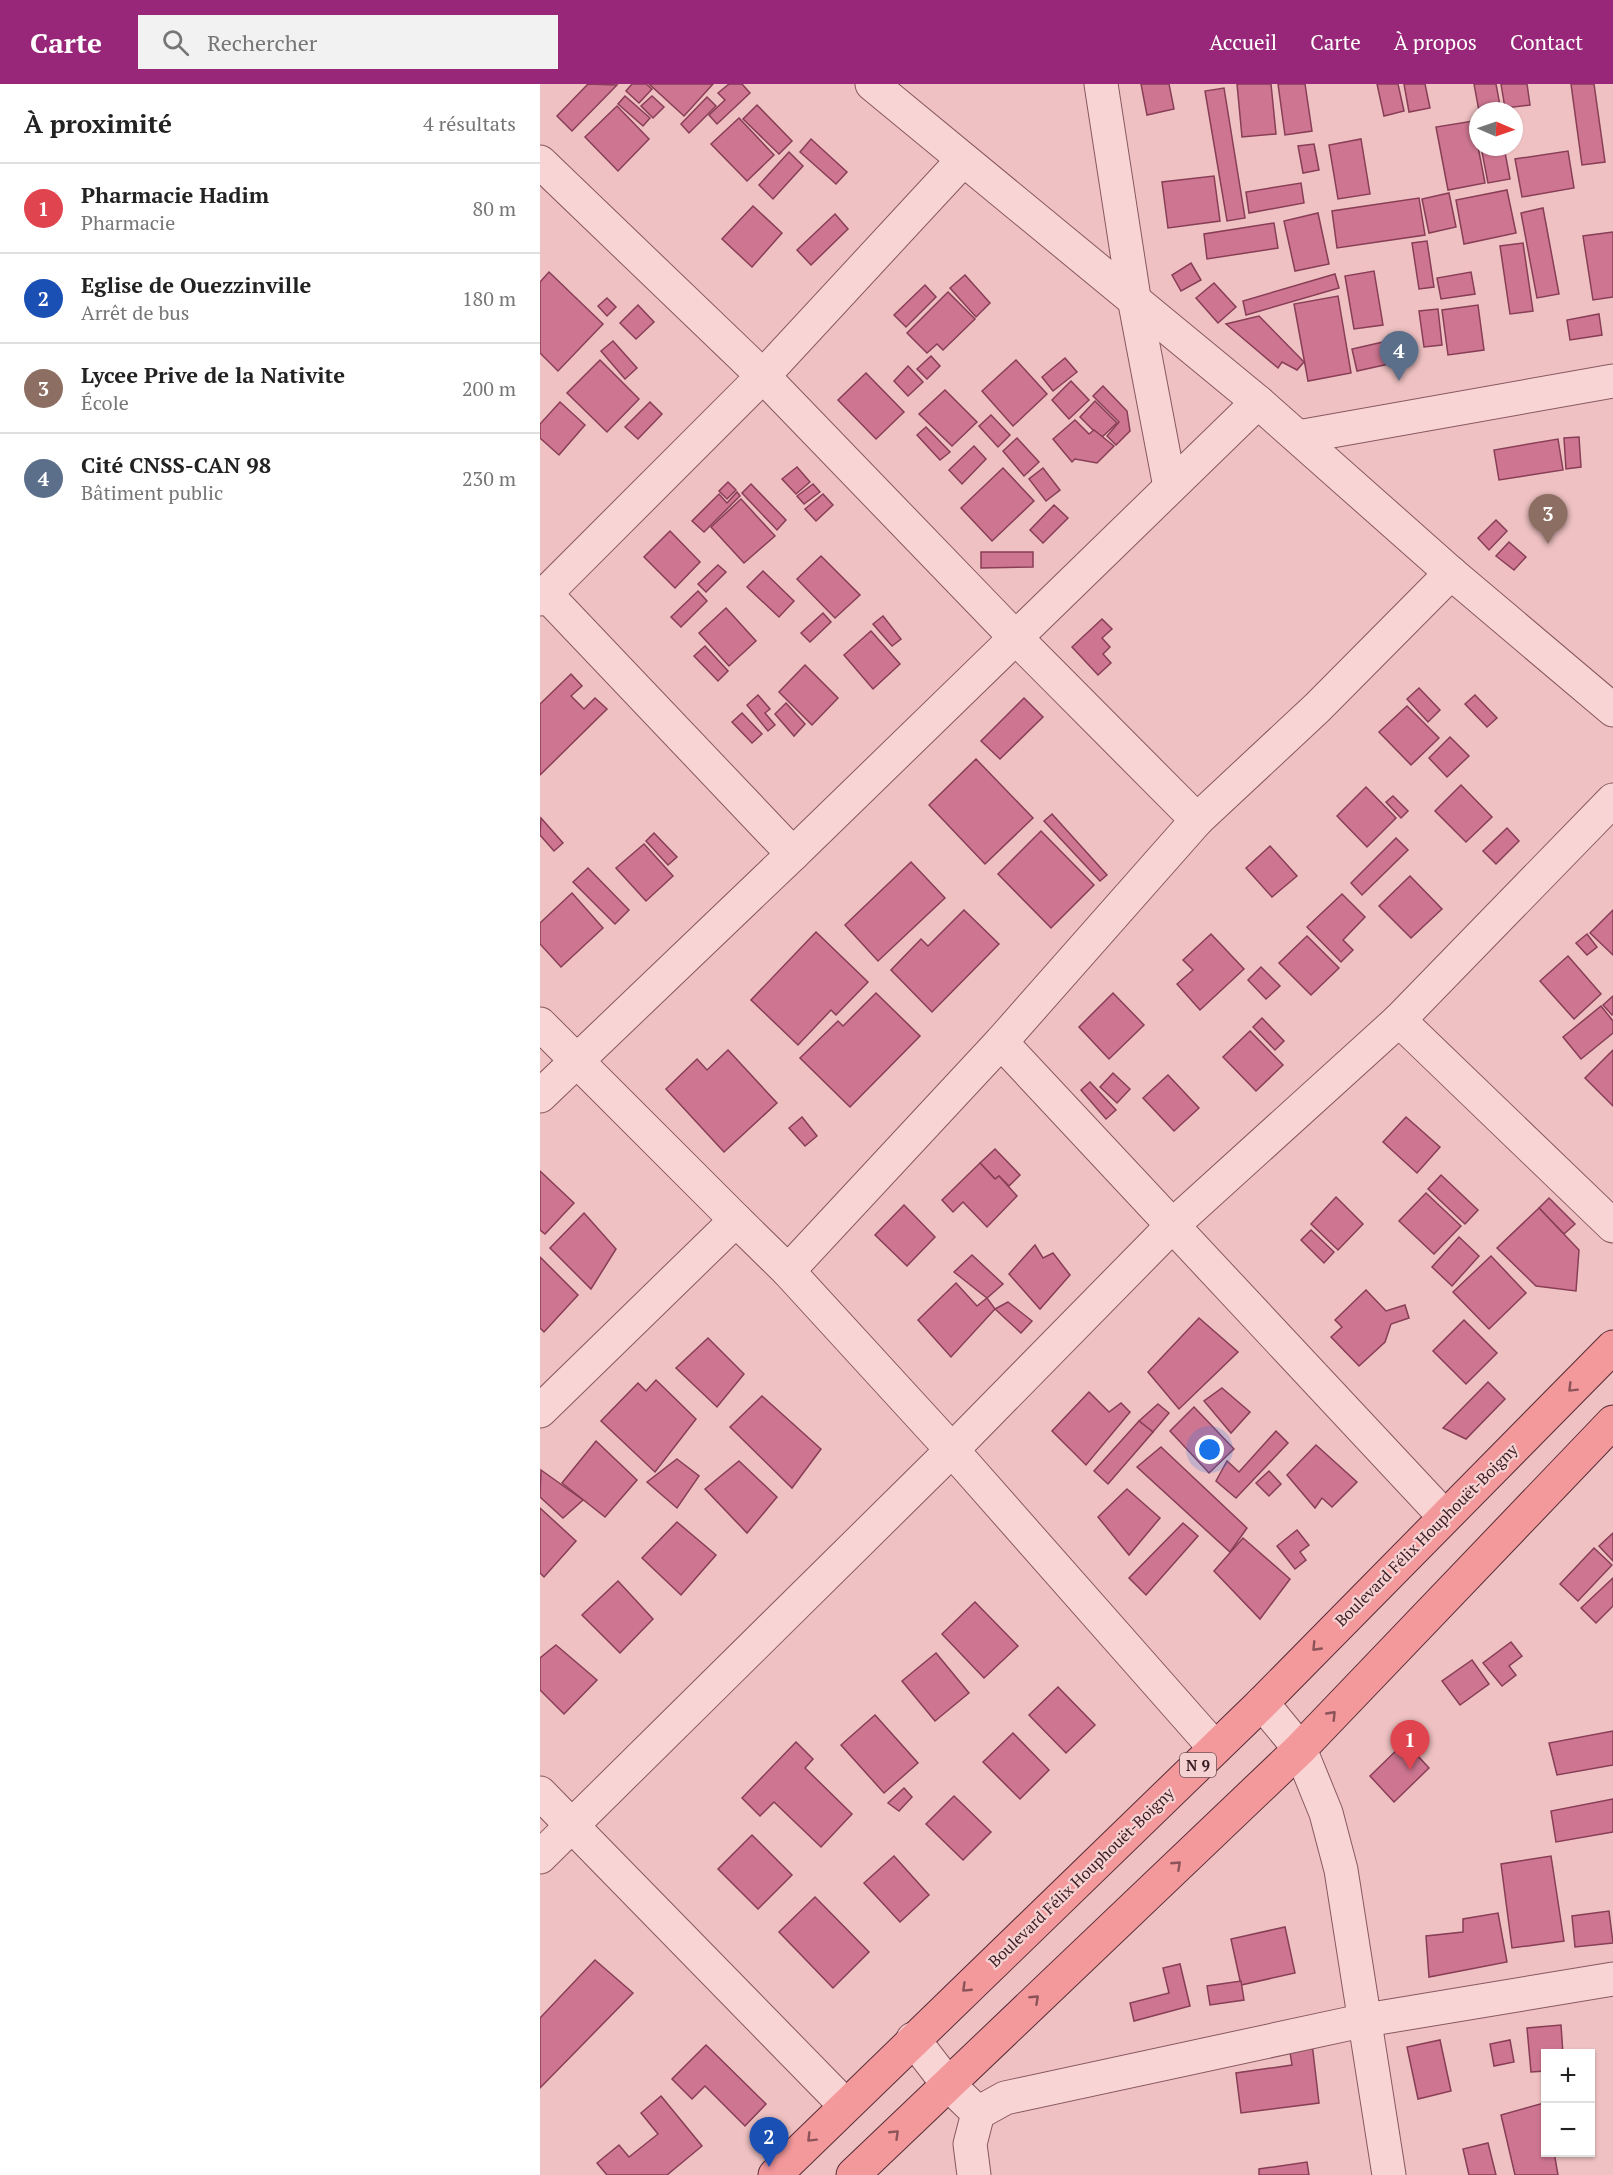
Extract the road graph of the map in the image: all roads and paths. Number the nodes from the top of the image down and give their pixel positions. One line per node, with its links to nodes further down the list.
1 (872, 84): 3 (street)
2 (1101, 84): 5 (street)
3 (963, 160): 5 (street); 6 (street)
4 (540, 162): 6 (street)
5 (1134, 298): 8 (street); 10 (street)
6 (763, 376): 12 (street); 13 (street)
7 (1613, 381): 9 (street)
8 (1258, 402): 9 (street); 10 (street)
9 (1298, 436): 11 (street)
10 (1170, 487): 13 (street)
11 (1451, 573): 14 (street); 16 (street)
12 (543, 596): 17 (street)
13 (1015, 637): 16 (street); 17 (street)
14 (1613, 710)
15 (1613, 800): 18 (street)
16 (1197, 820): 20 (street)
17 (793, 855): 21 (street)
18 (1400, 1020): 24 (street); 25 (street)
19 (540, 1024): 21 (street)
20 (1001, 1042): 24 (street); 26 (street)
21 (578, 1060): 22 (street); 23 (street)
22 (540, 1096)
23 (736, 1220): 26 (street); 28 (street)
24 (1173, 1225): 30 (street); 31 (street)
25 (1613, 1226)
26 (788, 1270): 30 (street)
27 (1613, 1347): 31 (main road, Boulevard Félix Houphouët-Boigny / N 9, one-way to 31)
28 (540, 1411)
29 (1613, 1422): 34 (main road, one-way to 29)
30 (952, 1450): 33 (street); 36 (street)
31 (1444, 1516): 32 (main road, Boulevard Félix Houphouët-Boigny / N 9, one-way to 32)
32 (1262, 1703): 33 (main road, Boulevard Félix Houphouët-Boigny / N 9); 34 (street)
33 (1215, 1748): 40 (main road, Boulevard Félix Houphouët-Boigny / N 9, one-way to 40)
34 (1300, 1749): 39 (street); 41 (main road, one-way to 34)
35 (540, 1793): 36 (street)
36 (573, 1825): 37 (street); 42 (street)
37 (540, 1857)
38 (1613, 1979): 39 (street)
39 (1366, 2020): 43 (street); 47 (street)
40 (913, 2039): 41 (street); 42 (main road, Boulevard Félix Houphouët-Boigny / N 9)
41 (947, 2083): 43 (street); 45 (main road, one-way to 41)
42 (844, 2105): 44 (main road, Boulevard Félix Houphouët-Boigny / N 9, one-way to 44)
43 (978, 2113): 46 (street)
44 (775, 2175)
45 (853, 2175)
46 (974, 2175)
47 (1389, 2175)

